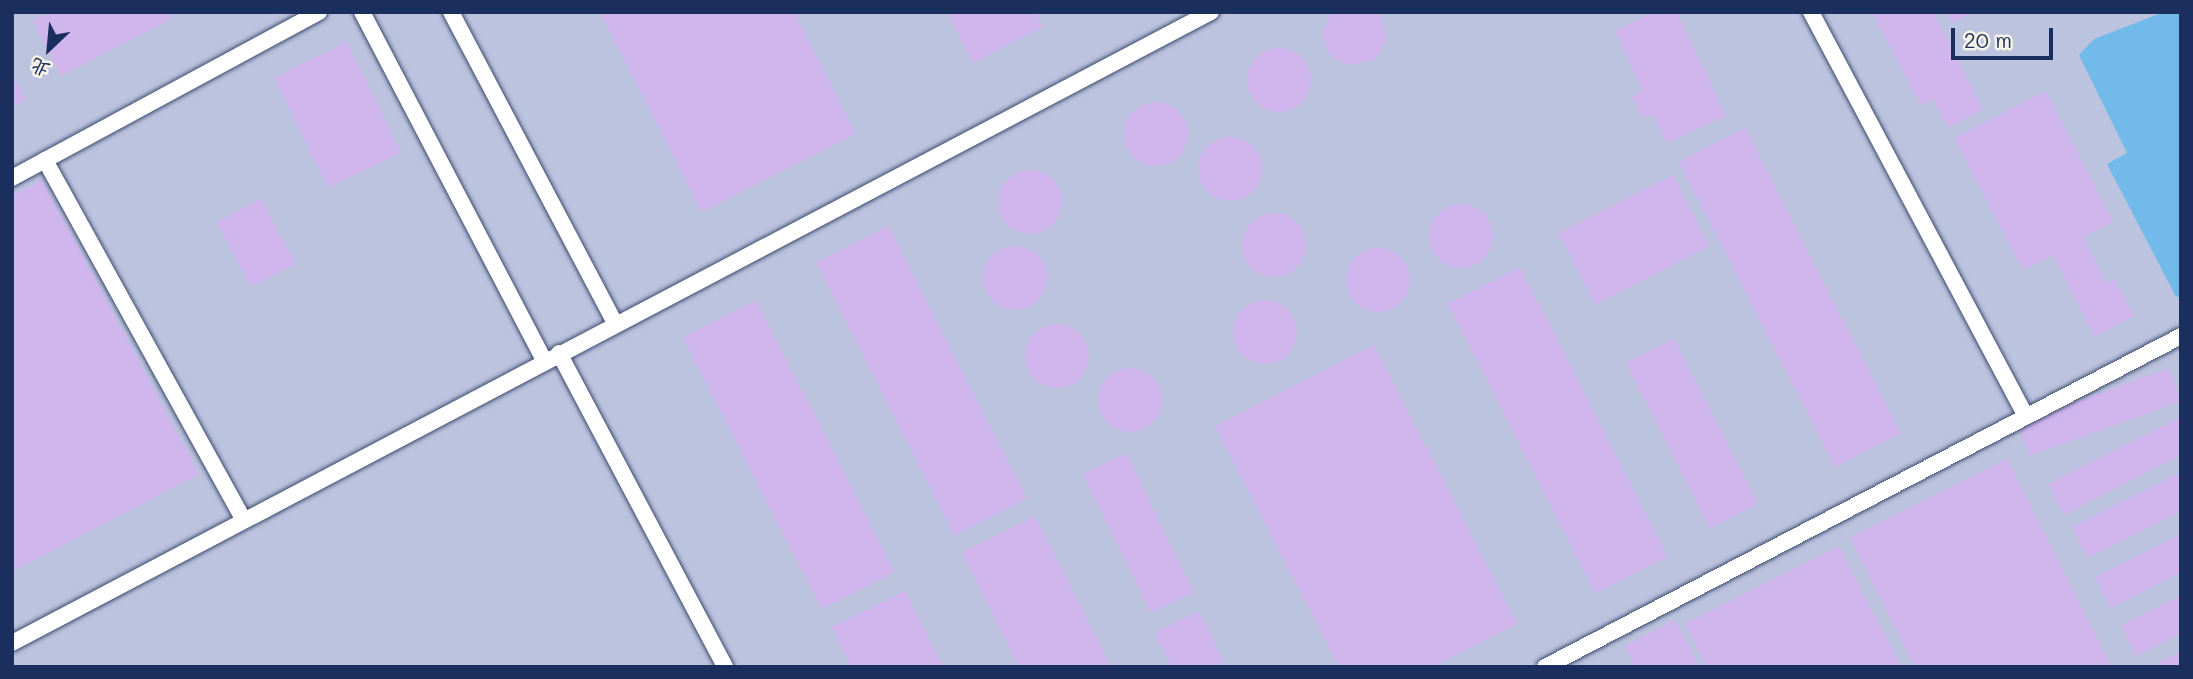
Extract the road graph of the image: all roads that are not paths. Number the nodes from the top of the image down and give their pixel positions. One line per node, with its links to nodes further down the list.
1 (319, 12): 6 (lane)
2 (362, 12): 10 (lane)
3 (451, 12): 8 (lane)
4 (1211, 12): 8 (lane)
5 (1811, 12): 11 (lane)
6 (45, 160): 7 (lane); 12 (lane)
7 (12, 178)
8 (615, 323): 10 (lane)
9 (2179, 340): 11 (lane)
10 (552, 357): 12 (lane); 15 (lane)
11 (2026, 416): 14 (lane)
12 (244, 520): 13 (lane)
13 (12, 643)
14 (1575, 651): 16 (lane); 17 (lane)
15 (725, 667)
16 (1545, 667)
17 (1583, 667)

